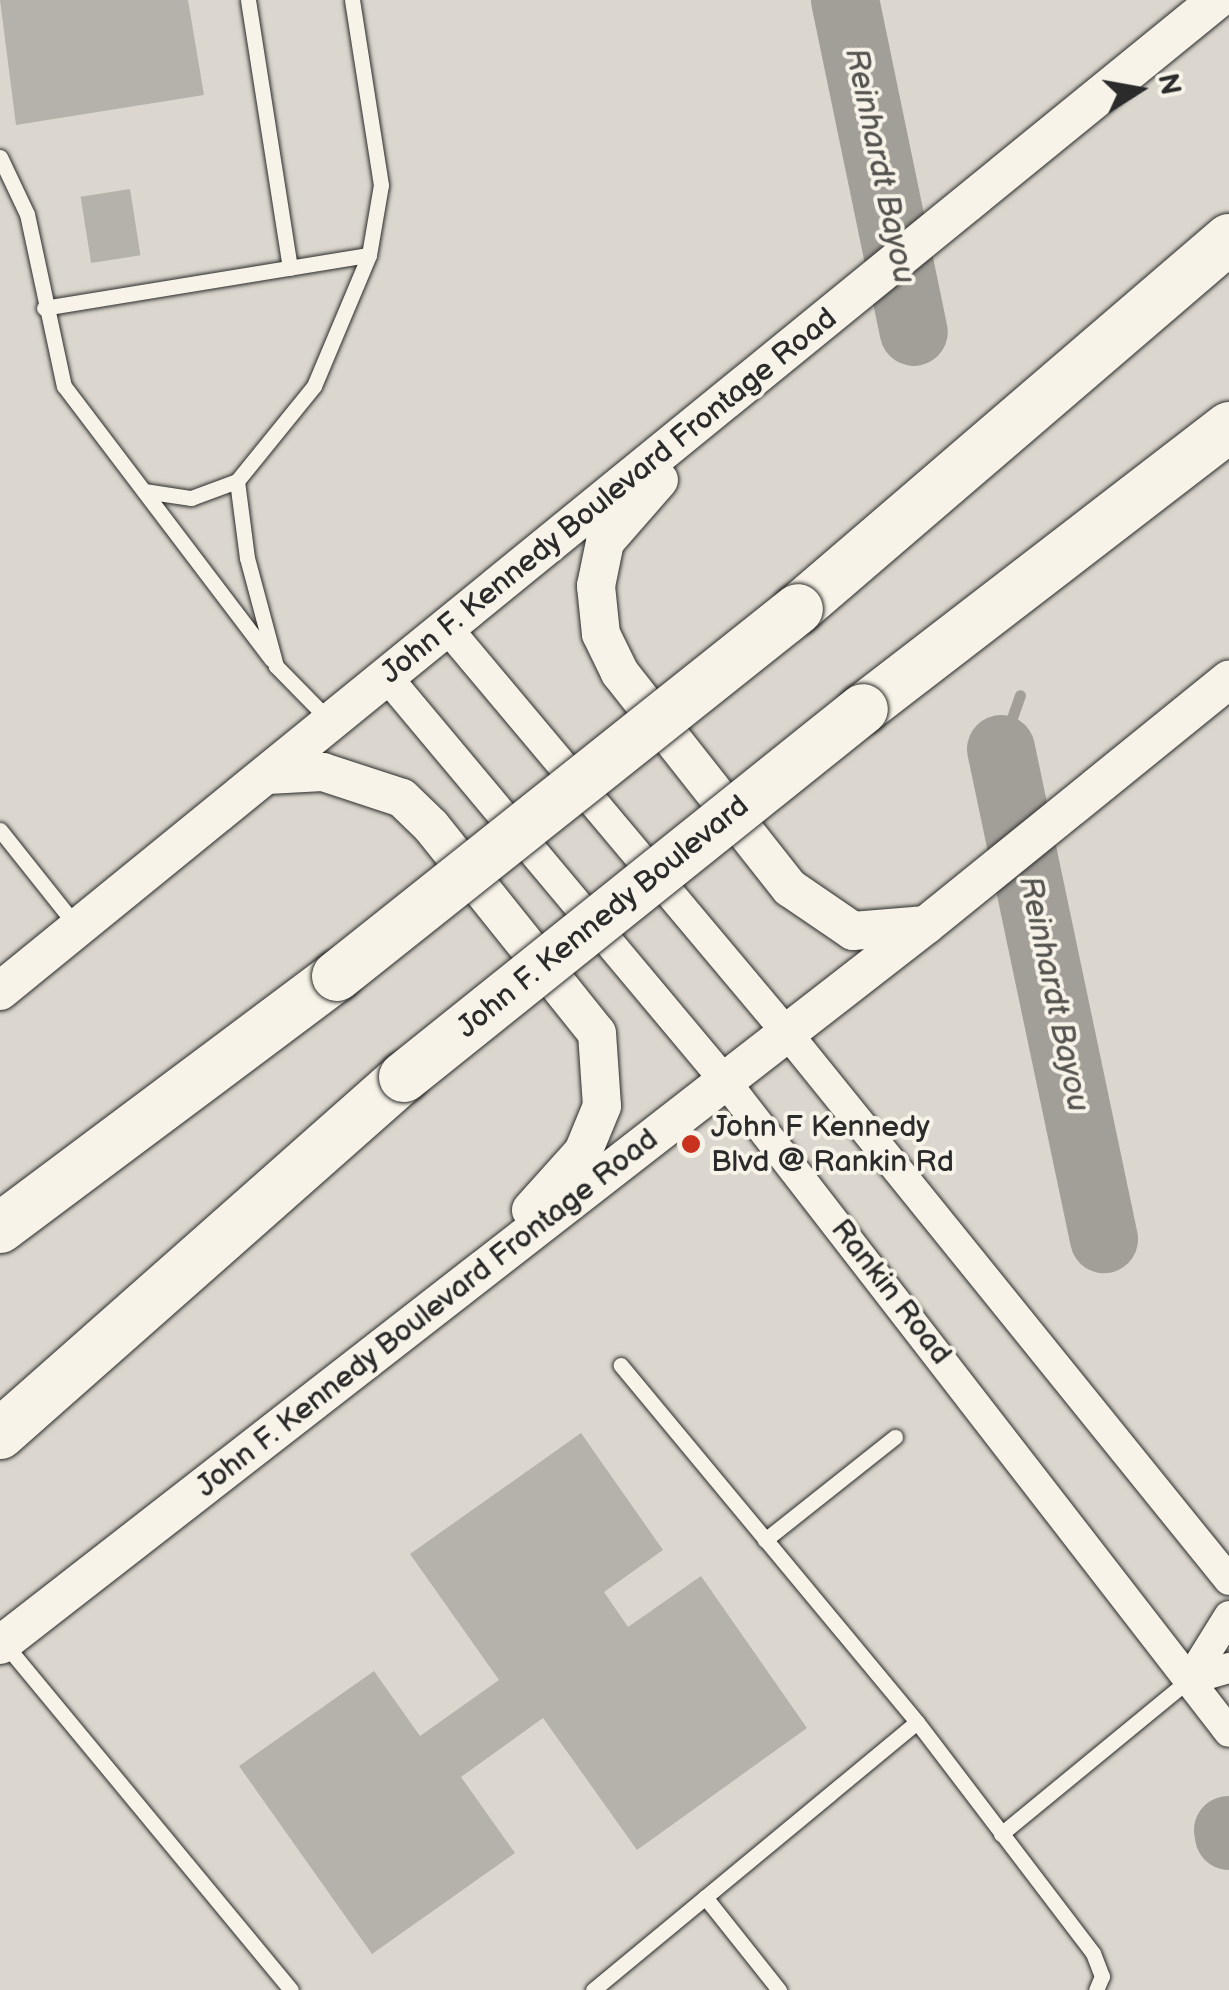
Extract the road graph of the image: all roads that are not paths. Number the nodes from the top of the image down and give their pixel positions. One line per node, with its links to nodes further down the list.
1 (248, 0): 7 (lane)
2 (352, 0): 6 (lane)
3 (1217, 0): 9 (street, John F. Kennedy Boulevard Frontage Road)
4 (0, 157): 8 (lane)
5 (1229, 238): 27 (highway, bridge)
6 (369, 255): 7 (lane); 12 (lane)
7 (290, 268): 8 (lane)
8 (44, 308): 13 (lane)
9 (727, 402): 15 (street, John F. Kennedy Boulevard Frontage Road); 22 (street)
10 (1229, 427): 14 (highway, John F. Kennedy Boulevard)
11 (1229, 453): 14 (highway)
12 (237, 480): 13 (lane); 16 (lane)
13 (144, 491): 16 (lane)
14 (1066, 548): 30 (highway, John F. Kennedy Boulevard, bridge)
15 (448, 629): 17 (street, John F. Kennedy Boulevard Frontage Road); 25 (street)
16 (276, 666): 19 (lane)
17 (387, 677): 19 (street, John F. Kennedy Boulevard Frontage Road); 26 (street, Rankin Road)
18 (1229, 680): 22 (street, John F. Kennedy Boulevard Frontage Road)
19 (332, 723): 20 (street, John F. Kennedy Boulevard Frontage Road)
20 (268, 775): 23 (street, John F. Kennedy Boulevard Frontage Road); 28 (street)
21 (0, 830): 23 (lane)
22 (926, 924): 25 (street, John F. Kennedy Boulevard Frontage Road)
23 (78, 928): 24 (street, John F. Kennedy Boulevard Frontage Road)
24 (0, 992)
25 (786, 1033): 26 (street, John F. Kennedy Boulevard Frontage Road); 33 (street)
26 (725, 1081): 28 (street, John F. Kennedy Boulevard Frontage Road); 37 (street, Rankin Road)
27 (0, 1228)
28 (466, 1283): 35 (street, John F. Kennedy Boulevard Frontage Road)
29 (621, 1364): 32 (lane)
30 (0, 1434)
31 (894, 1437): 32 (lane)
32 (765, 1540): 38 (lane)
33 (1229, 1580)
34 (1229, 1616): 37 (street)
35 (2, 1644): 42 (lane)
36 (1229, 1668): 37 (street)
37 (1190, 1679): 39 (street, Rankin Road); 40 (lane)
38 (917, 1722): 40 (lane); 41 (lane)
39 (1229, 1732)
40 (1001, 1834): 45 (lane)
41 (705, 1897): 43 (lane); 44 (lane)
42 (291, 1990)
43 (593, 1990)
44 (779, 1990)
45 (1096, 1990)

